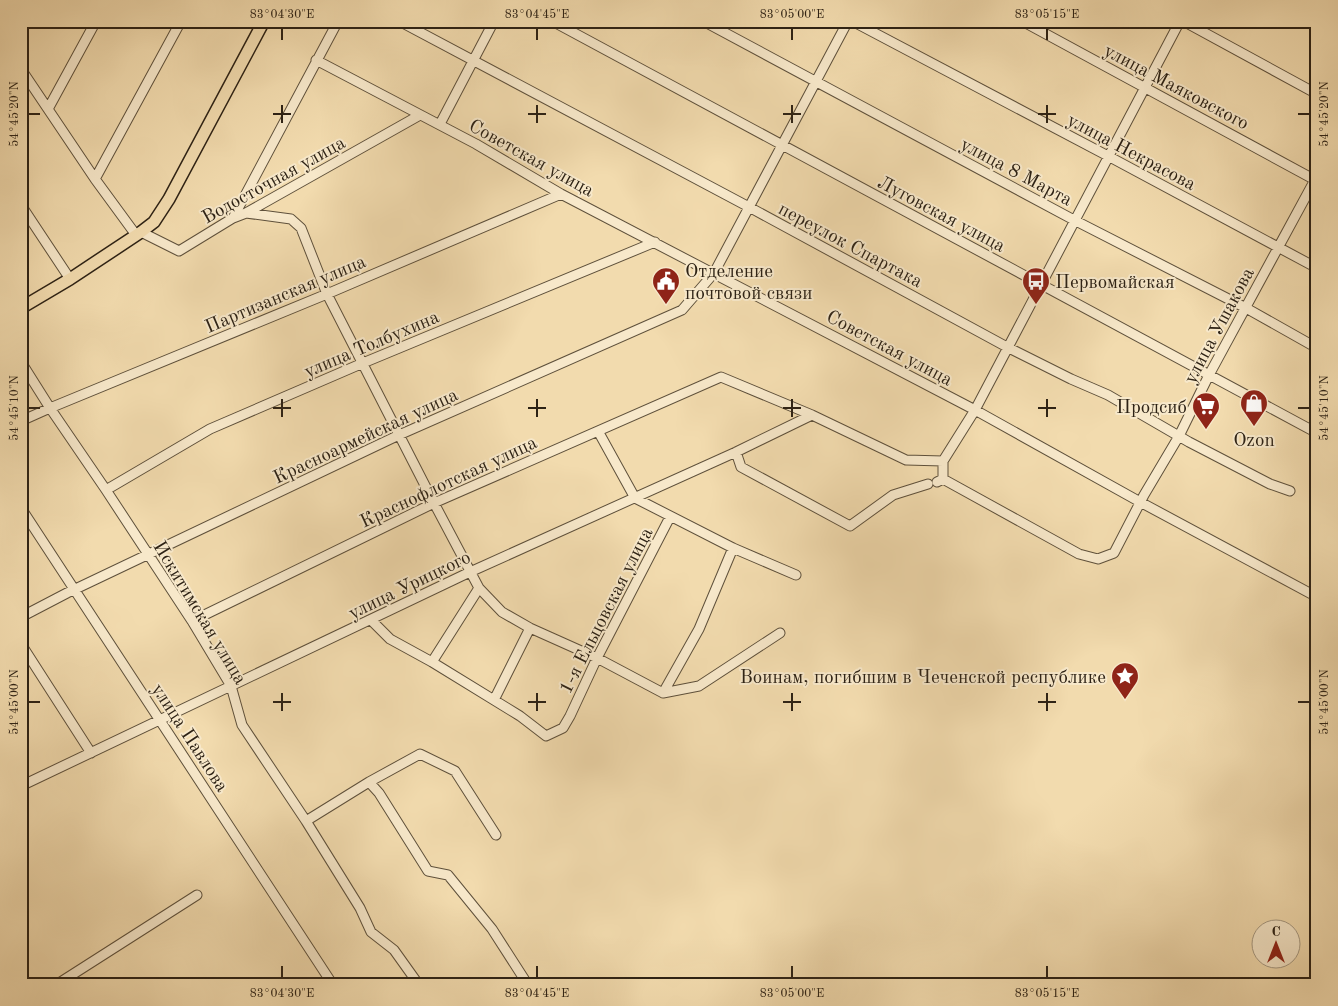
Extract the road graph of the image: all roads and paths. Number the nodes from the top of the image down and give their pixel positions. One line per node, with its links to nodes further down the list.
1 (96, 21): 19 (street)
2 (181, 21): 24 (street)
3 (264, 21): 32 (main road)
4 (338, 21): 13 (street)
5 (399, 21): 14 (street, переулок Спартака)
6 (494, 21): 14 (street)
7 (552, 21): 22 (street, Луговская улица)
8 (704, 21): 16 (street, улица 8 Марта)
9 (848, 21): 16 (street, Красноармейская улица)
10 (852, 21): 23 (street, улица Некрасова)
11 (1022, 21): 17 (street, улица Маяковского)
12 (1181, 21): 17 (street); 18 (street)
13 (316, 60): 20 (street, Советская улица); 30 (street)
14 (473, 61): 21 (street); 28 (street, переулок Спартака)
15 (21, 69): 19 (street)
16 (815, 82): 22 (street, Красноармейская улица); 31 (street, улица 8 Марта)
17 (1144, 87): 23 (street); 25 (street, улица Маяковского)
18 (1317, 94)
19 (48, 109): 24 (street)
20 (420, 114): 21 (street, Советская улица); 29 (street, Водосточная улица)
21 (440, 124): 26 (street, Советская улица)
22 (782, 145): 28 (street, Красноармейская улица); 38 (street, Луговская улица)
23 (1108, 156): 31 (street); 34 (street, улица Некрасова)
24 (95, 179): 32 (street)
25 (1316, 179): 34 (street, улица Ушакова)
26 (561, 194): 33 (street, Советская улица); 39 (street, Партизанская улица)
27 (21, 206): 37 (street)
28 (749, 207): 36 (street, Красноармейская улица); 42 (street, переулок Спартака)
29 (246, 213): 30 (street, Водосточная улица); 39 (street)
30 (233, 218): 32 (street, Водосточная улица)
31 (1074, 220): 38 (street); 41 (street, улица 8 Марта)
32 (138, 234): 37 (main road)
33 (655, 242): 36 (street, Советская улица); 45 (street, улица Толбухина)
34 (1278, 248): 35 (street, улица Некрасова); 41 (street, улица Ушакова)
35 (1317, 268)
36 (714, 273): 48 (street, Советская улица); 53 (street, Красноармейская улица)
37 (70, 279): 40 (main road)
38 (1040, 284): 42 (street); 46 (street, Луговская улица)
39 (327, 294): 45 (street); 47 (street, Партизанская улица)
40 (21, 308)
41 (1246, 308): 43 (street, улица 8 Марта); 46 (street, улица Ушакова)
42 (1007, 347): 48 (street); 54 (street, переулок Спартака)
43 (1317, 348)
44 (21, 362): 47 (street, Искитимская улица)
45 (363, 363): 53 (street); 58 (street, улица Толбухина)
46 (1210, 375): 52 (street, Луговская улица); 54 (street, улица Ушакова)
47 (50, 408): 50 (street, Партизанская улица); 58 (street, Искитимская улица)
48 (975, 410): 56 (street); 62 (street, Советская улица)
49 (812, 415): 51 (street, Краснофлотская улица); 55 (street, улица Урицкого); 56 (street)
50 (21, 422)
51 (598, 431): 60 (street); 61 (street, Краснофлотская улица)
52 (1317, 433)
53 (399, 435): 61 (street); 66 (street, Красноармейская улица)
54 (1180, 436): 59 (street, переулок Спартака); 62 (street, улица Ушакова)
55 (736, 452): 57 (street); 60 (street, улица Урицкого)
56 (943, 461): 57 (street)
57 (936, 482): 62 (street, улица Ушакова)
58 (106, 490): 66 (street, Искитимская улица)
59 (1290, 491)
60 (634, 498): 64 (street); 67 (street, улица Урицкого)
61 (434, 503): 67 (street); 74 (street, Краснофлотская улица)
62 (1142, 503): 71 (street, Советская улица)
63 (21, 508): 70 (street, улица Павлова)
64 (670, 516): 65 (street); 78 (street, 1-я Ельцовская улица)
65 (733, 548): 68 (street); 81 (street)
66 (149, 555): 70 (street, Красноармейская улица); 74 (street, Искитимская улица)
67 (470, 572): 69 (street); 73 (street, улица Урицкого)
68 (796, 575)
69 (480, 588): 75 (street); 79 (street)
70 (75, 589): 72 (street, Красноармейская улица); 83 (street, улица Павлова)
71 (1317, 596)
72 (21, 617)
73 (371, 620): 79 (street, 1-я Ельцовская улица); 80 (street, улица Урицкого)
74 (192, 621): 80 (street, Искитимская улица)
75 (530, 628): 78 (street); 82 (street)
76 (780, 633): 81 (street)
77 (21, 644): 84 (street)
78 (597, 658): 81 (street); 82 (street, 1-я Ельцовская улица)
79 (432, 662): 82 (street, 1-я Ельцовская улица)
80 (231, 686): 83 (street, улица Урицкого); 87 (street, Искитимская улица)
81 (663, 693)
82 (494, 700)
83 (160, 719): 84 (street, улица Урицкого); 91 (street, улица Павлова)
84 (91, 752): 85 (street, улица Урицкого)
85 (23, 782)
86 (369, 782): 87 (street); 88 (street); 93 (street)
87 (306, 821): 92 (street, Искитимская улица)
88 (496, 835)
89 (197, 895): 90 (street)
90 (56, 985)
91 (333, 985)
92 (418, 985)
93 (528, 985)

